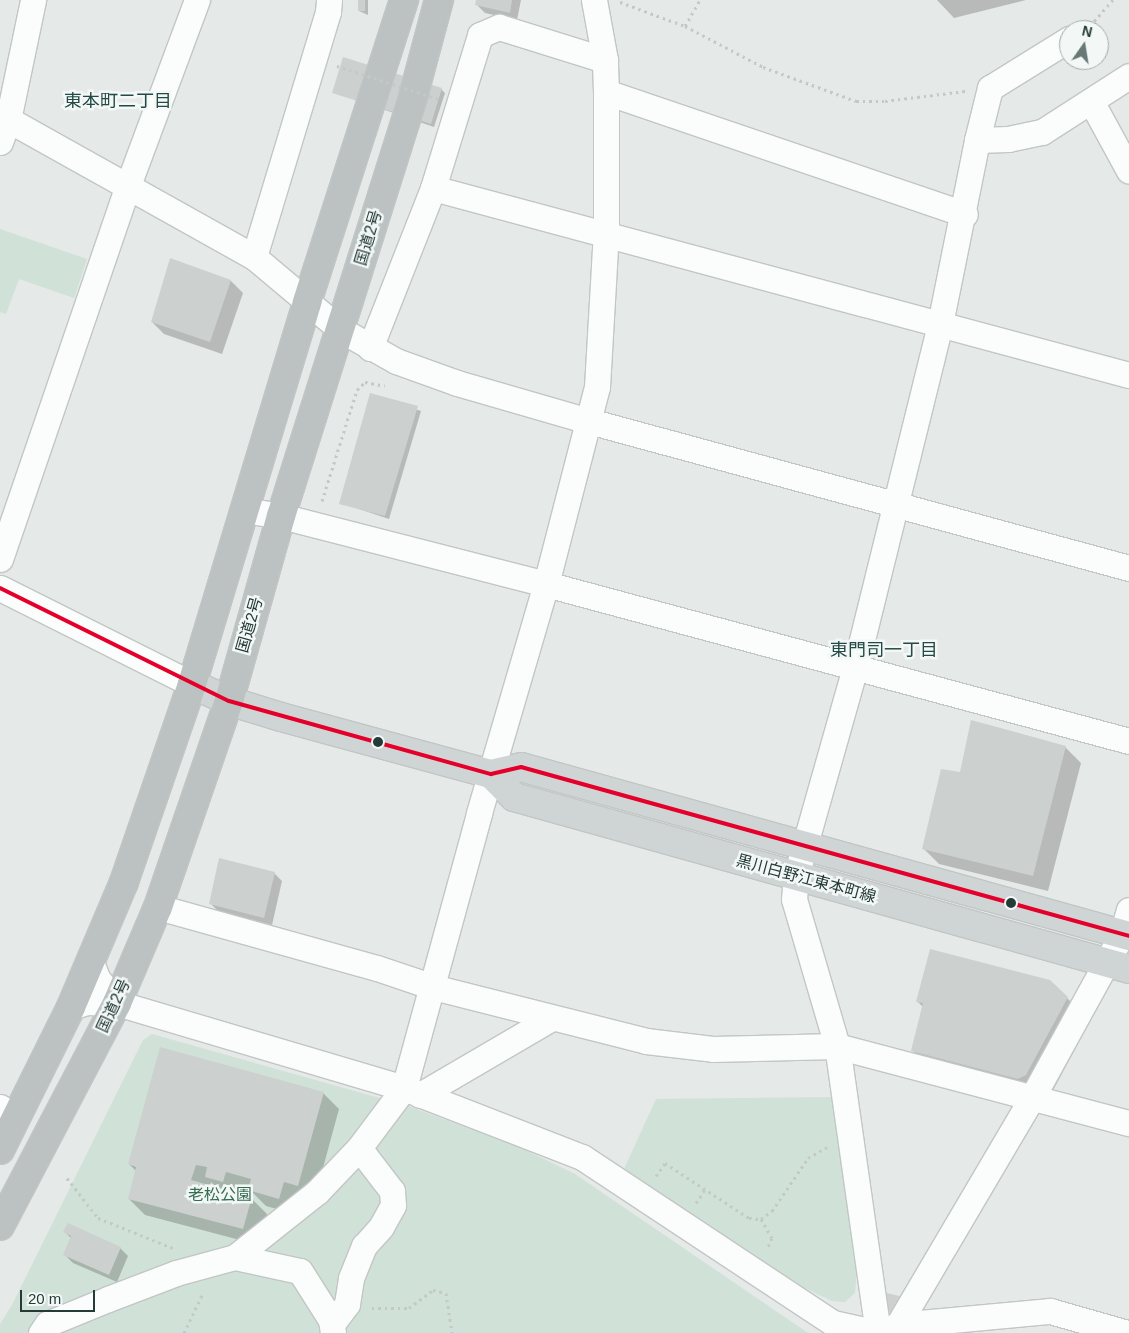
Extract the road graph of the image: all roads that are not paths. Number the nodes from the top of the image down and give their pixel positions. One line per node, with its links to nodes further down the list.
1 (33, 0): 12 (street)
2 (197, 0): 16 (street)
3 (329, 0): 20 (street)
4 (404, 0): 21 (highway)
5 (439, 0): 23 (highway, 国道2号)
6 (594, 0): 8 (street)
7 (1059, 45): 13 (street)
8 (605, 60): 10 (street); 17 (street)
9 (1129, 76): 11 (street)
10 (606, 92): 18 (street); 19 (street)
11 (1092, 103): 13 (street); 14 (street)
12 (3, 126): 16 (street)
13 (977, 140): 18 (street)
14 (1122, 140): 15 (street)
15 (1129, 171)
16 (128, 188): 20 (street); 30 (street)
17 (433, 188): 19 (street); 24 (street)
18 (965, 214): 22 (street)
19 (606, 233): 22 (street); 26 (street)
20 (254, 257): 21 (street)
21 (307, 302): 23 (street); 28 (highway)
22 (940, 324): 25 (street); 27 (street)
23 (341, 330): 24 (street); 29 (highway, 国道2号)
24 (370, 348): 26 (street)
25 (1129, 375)
26 (589, 421): 27 (street); 32 (street)
27 (896, 504): 31 (street); 34 (street)
28 (244, 510): 29 (street); 35 (highway)
29 (281, 516): 32 (street); 36 (highway, 国道2号)
30 (0, 559)
31 (1129, 568)
32 (546, 584): 34 (street); 38 (street)
33 (0, 588): 35 (street)
34 (856, 668): 37 (street); 39 (street)
35 (192, 684): 36 (main road, 黒川白野江東本町線); 43 (highway)
36 (229, 701): 38 (main road, 黒川白野江東本町線); 41 (highway, 国道2号)
37 (1129, 741)
38 (491, 774): 39 (main road, 黒川白野江東本町線); 40 (main road, 黒川白野江東本町線); 45 (street)
39 (804, 844): 40 (street); 42 (main road, 黒川白野江東本町線)
40 (796, 876): 44 (main road, 黒川白野江東本町線); 49 (street)
41 (158, 907): 45 (street); 46 (highway, 国道2号)
42 (1127, 927): 44 (street)
43 (91, 962): 46 (street); 47 (highway)
44 (1117, 966): 51 (street)
45 (434, 987): 48 (street); 50 (street)
46 (117, 1003): 47 (street); 50 (street); 56 (highway, 国道2号)
47 (71, 1007): 52 (highway)
48 (552, 1018): 49 (street); 50 (street)
49 (837, 1046): 51 (street); 59 (street)
50 (412, 1091): 54 (street); 59 (street)
51 (1033, 1096): 53 (street); 59 (street)
52 (8, 1112): 55 (highway)
53 (1129, 1123)
54 (359, 1148): 57 (street); 58 (street)
55 (0, 1150)
56 (0, 1226)
57 (228, 1259): 58 (street); 60 (street)
58 (332, 1329)
59 (883, 1331): 61 (street)
60 (41, 1333)
61 (1127, 1333)

